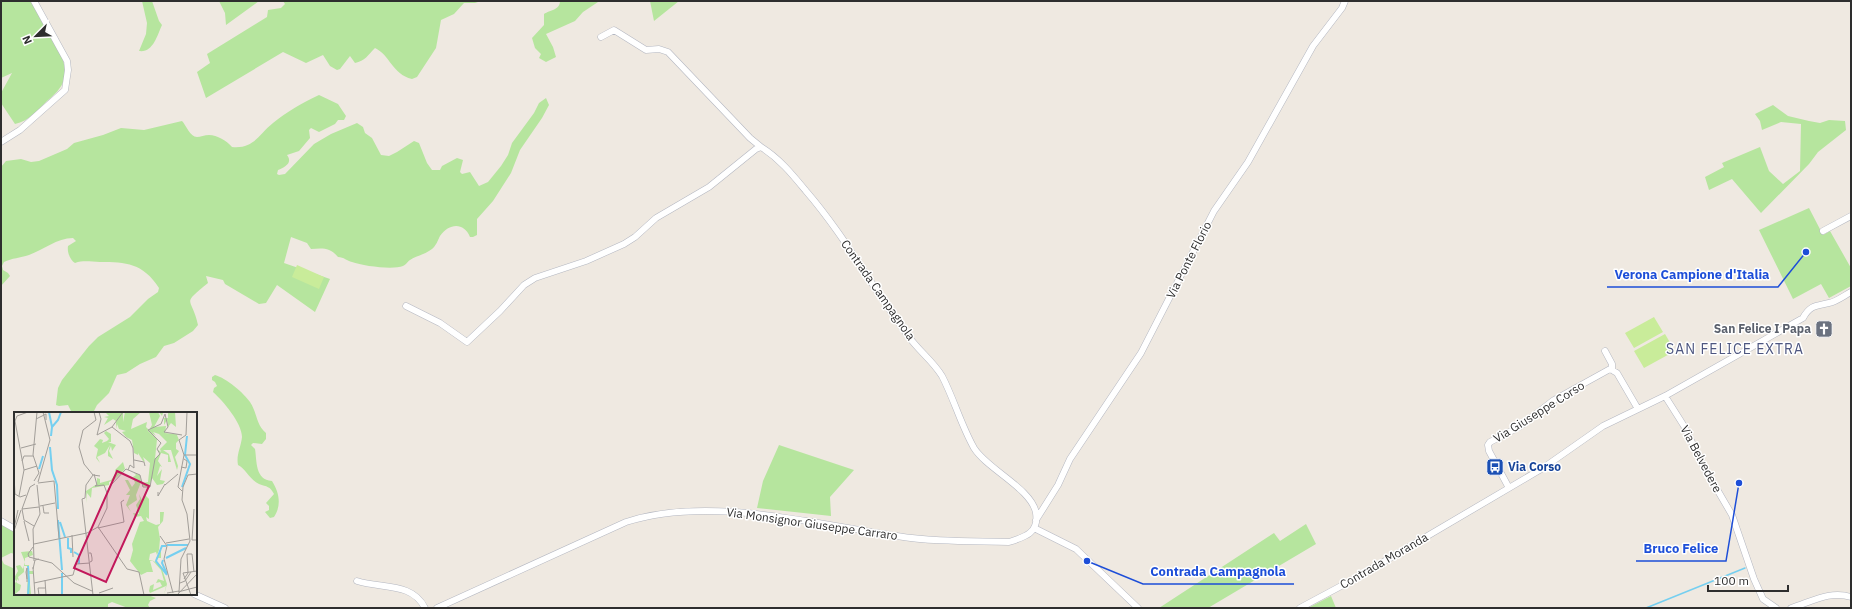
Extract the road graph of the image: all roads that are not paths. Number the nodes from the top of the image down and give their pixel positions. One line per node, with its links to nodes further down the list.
1 (34, 1): 4 (street)
2 (1345, 1): 15 (street, Via Ponte Florio)
3 (602, 37): 5 (street, Contrada Campagnola)
4 (1, 142)
5 (761, 147): 9 (street); 15 (street, Contrada Campagnola)
6 (1851, 216): 7 (street)
7 (1824, 231)
8 (1851, 292): 12 (street)
9 (406, 306)
10 (1605, 351): 11 (street)
11 (1612, 370): 13 (street); 14 (street, Via Giuseppe Corso)
12 (1664, 396): 13 (street); 27 (street, Via Belvedere)
13 (1638, 409): 14 (street)
14 (1509, 488): 26 (street, Contrada Moranda)
15 (1036, 520): 18 (street)
16 (1, 521): 17 (street)
17 (14, 528)
18 (1034, 528): 24 (street, Via Monsignor Giuseppe Carraro); 25 (street)
19 (357, 581): 23 (street)
20 (196, 595): 22 (street)
21 (1851, 597): 28 (street)
22 (225, 608)
23 (425, 608)
24 (437, 608)
25 (1138, 608)
26 (1300, 608)
27 (1776, 608)
28 (1791, 608)

